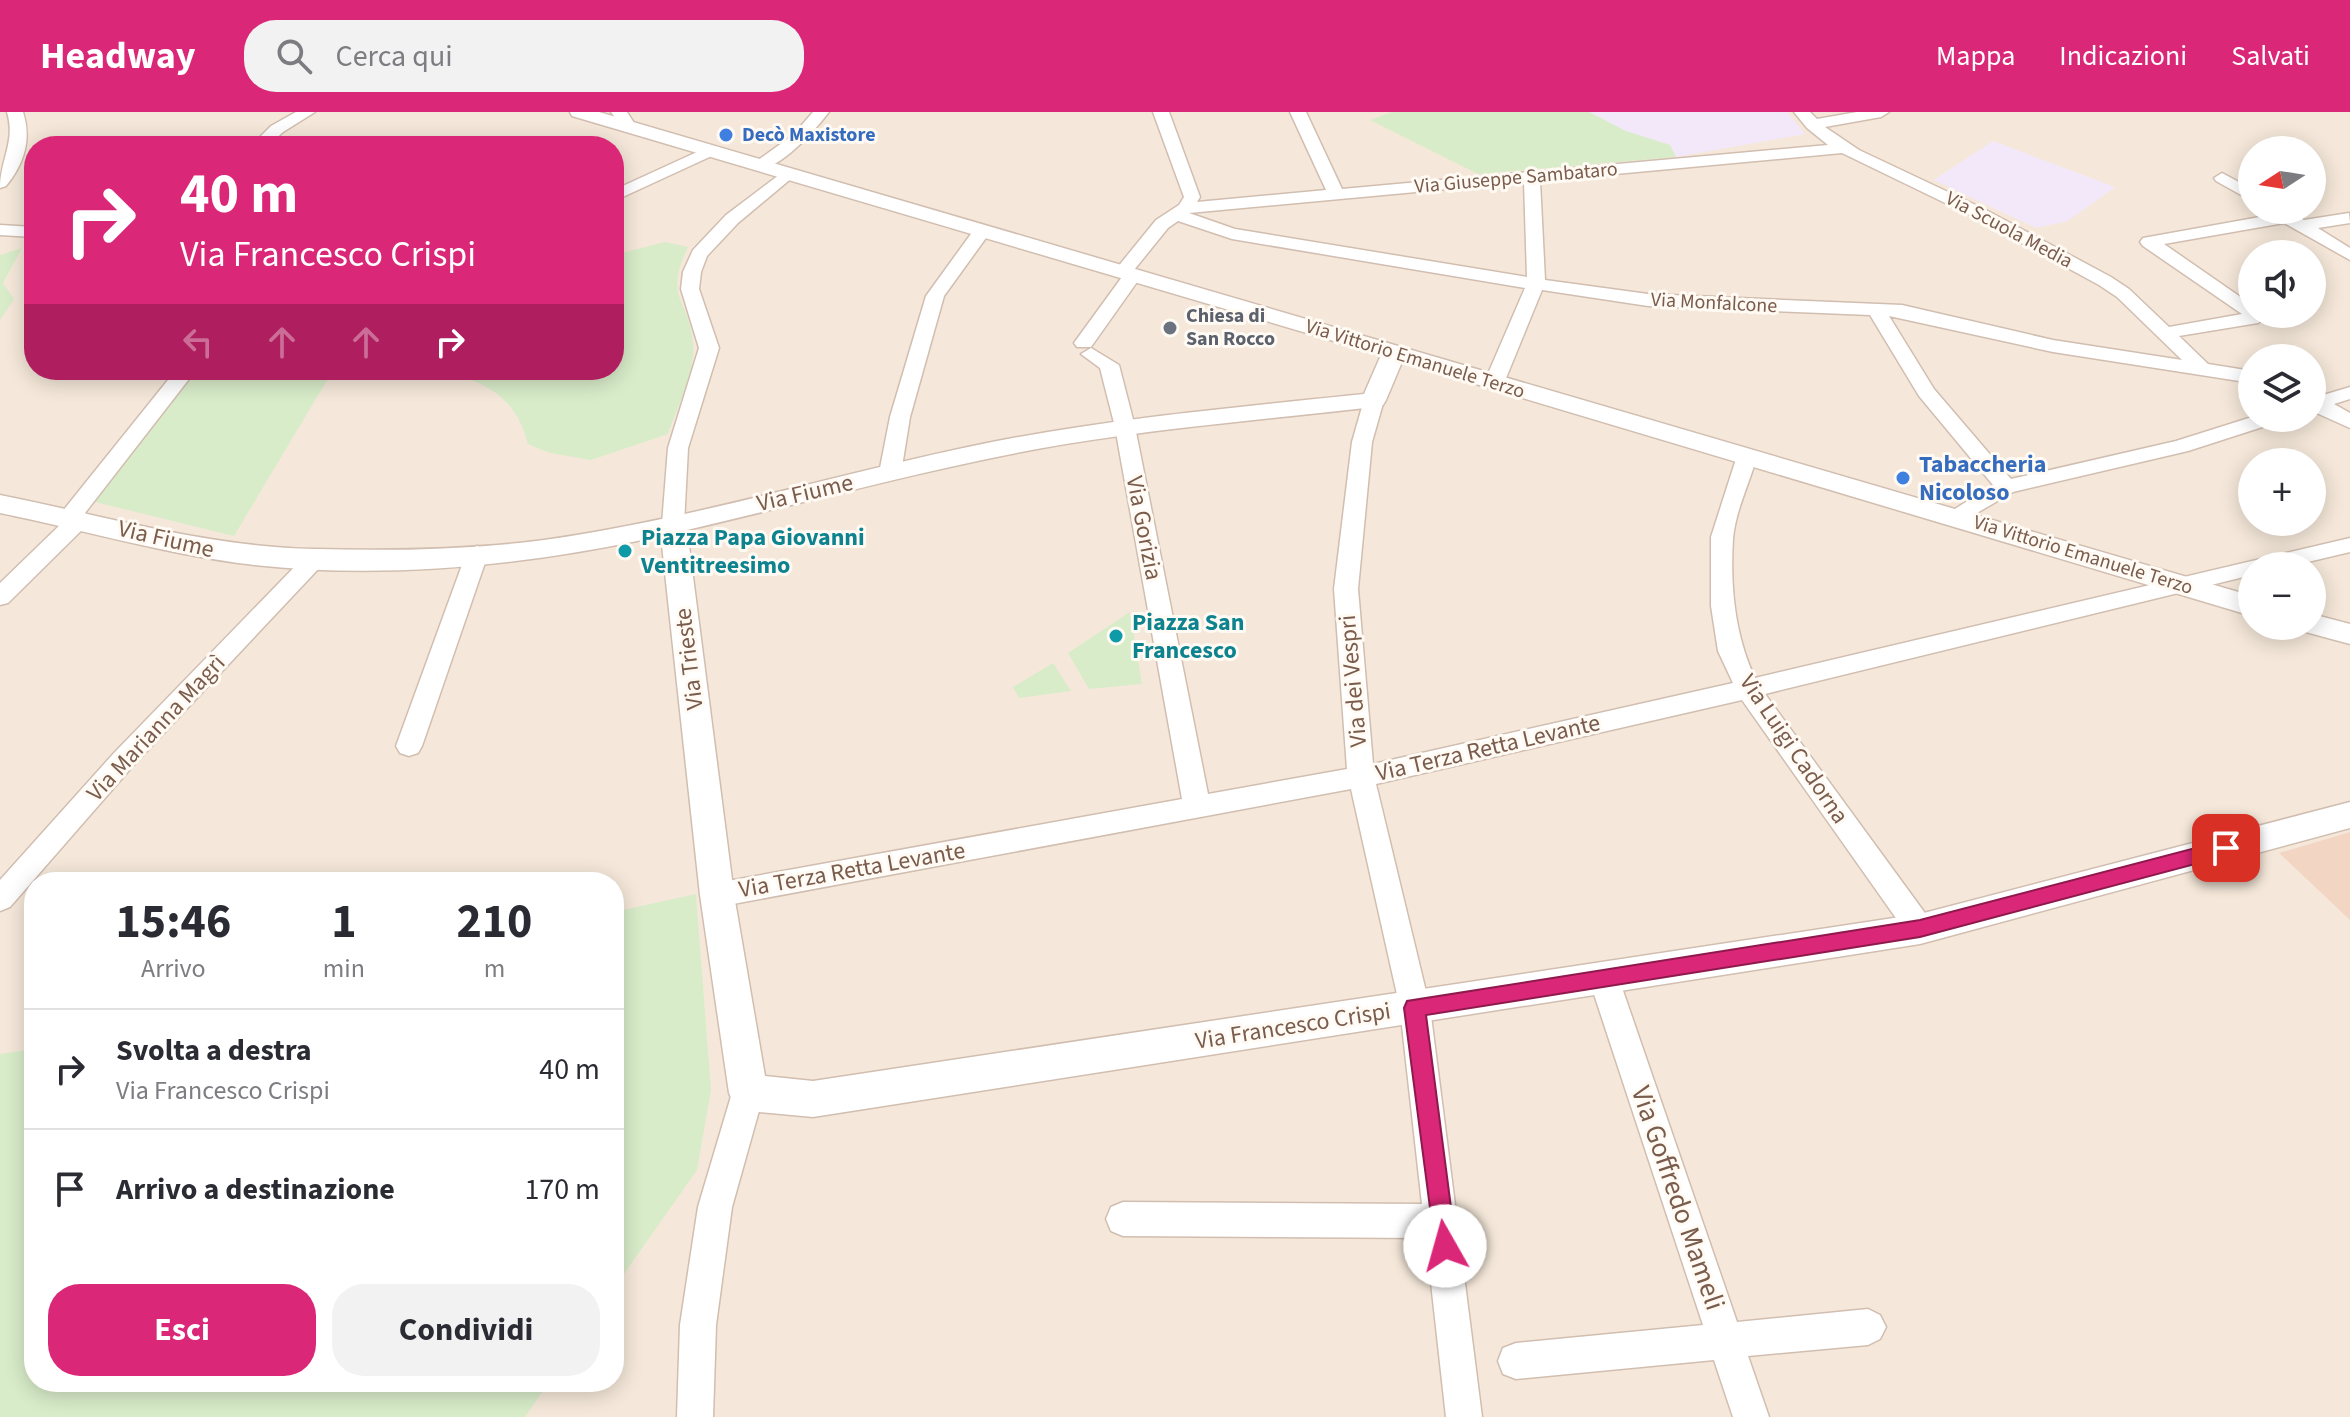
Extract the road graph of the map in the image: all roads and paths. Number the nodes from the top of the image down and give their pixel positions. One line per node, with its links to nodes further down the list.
1 (15, 112): 17 (street)
2 (307, 112): 10 (street)
3 (579, 112): 8 (street, Via Vittorio Emanuele Terzo)
4 (821, 112): 13 (street)
5 (1161, 112): 21 (street)
6 (1298, 112): 20 (street)
7 (1881, 112): 9 (street)
8 (624, 119): 12 (street, Via Vittorio Emanuele Terzo)
9 (1807, 119): 11 (street, Via Scuola Media)
10 (270, 136)
11 (1846, 148): 15 (street, Via Giuseppe Sambataro); 35 (street, Via Scuola Media)
12 (710, 151): 13 (street, Via Vittorio Emanuele Terzo); 19 (street)
13 (760, 166): 14 (street, Via Vittorio Emanuele Terzo)
14 (787, 174): 28 (street, Via Vittorio Emanuele Terzo); 54 (street, Via Trieste)
15 (1532, 177): 20 (street, Via Giuseppe Sambataro); 31 (street)
16 (2222, 178): 18 (street)
17 (0, 183)
18 (2238, 188)
19 (624, 191)
20 (1337, 195): 21 (street, Via Giuseppe Sambataro)
21 (1181, 212): 30 (street, Via Gorizia); 31 (street, Via Monfalcone)
22 (2326, 218): 23 (street)
23 (2349, 218)
24 (2253, 224): 32 (street)
25 (2298, 224): 29 (street)
26 (0, 230): 27 (street)
27 (24, 231)
28 (982, 231): 30 (street, Via Vittorio Emanuele Terzo); 49 (street)
29 (2350, 255)
30 (1128, 273): 36 (street, Via Vittorio Emanuele Terzo); 46 (street, Via Gorizia)
31 (1536, 284): 33 (street, Via Monfalcone); 40 (street)
32 (2238, 304)
33 (1876, 310): 37 (street, Via Monfalcone); 50 (street)
34 (2238, 320): 35 (street)
35 (2165, 333): 37 (street, Via Scuola Media)
36 (1394, 352): 40 (street, Via Vittorio Emanuele Terzo); 43 (street)
37 (2202, 369): 38 (street, Via Monfalcone)
38 (2238, 375)
39 (178, 380): 53 (street)
40 (1494, 383): 48 (street, Via Vittorio Emanuele Terzo)
41 (2349, 394): 42 (street)
42 (2326, 397)
43 (1374, 400): 46 (street, Via Fiume); 67 (street, Via dei Vespri)
44 (2326, 407): 45 (street)
45 (2350, 422)
46 (1125, 427): 49 (street, Via Fiume); 68 (street, Via Gorizia)
47 (2238, 428): 50 (street)
48 (1747, 456): 52 (street, Via Vittorio Emanuele Terzo); 65 (street, Via Luigi Cadorna)
49 (890, 473): 54 (street, Via Fiume)
50 (2006, 487): 52 (street)
51 (0, 504): 53 (street, Via Fiume)
52 (1958, 517): 60 (street, Via Vittorio Emanuele Terzo)
53 (75, 518): 58 (street, Via Fiume); 61 (street)
54 (673, 524): 57 (street, Via Fiume); 70 (street, Via Trieste)
55 (2350, 545): 56 (street, Via Terza Retta Levante)
56 (2318, 552)
57 (477, 554): 58 (street, Via Fiume); 66 (street)
58 (315, 559): 71 (street, Via Marianna Magrì)
59 (2238, 570): 60 (street, Via Terza Retta Levante)
60 (2175, 584): 62 (street, Via Vittorio Emanuele Terzo); 65 (street, Via Terza Retta Levante)
61 (0, 597)
62 (2238, 602)
63 (2326, 628): 64 (street)
64 (2350, 634)
65 (1748, 689): 67 (street, Via Terza Retta Levante); 72 (street, Via Luigi Cadorna)
66 (409, 746)
67 (1361, 777): 68 (street, Via Terza Retta Levante); 74 (street, Via dei Vespri)
68 (1197, 807): 70 (street, Via Terza Retta Levante)
69 (2350, 815): 72 (street, Via Francesco Crispi)
70 (717, 895): 75 (street, Via Trieste)
71 (0, 899)
72 (1920, 929): 73 (street, Via Francesco Crispi)
73 (1604, 979): 74 (street, Via Francesco Crispi); 79 (street, Via Goffredo Mameli)
74 (1415, 1008): 75 (street, Via Francesco Crispi); 77 (street, Via dei Vespri)
75 (748, 1093): 81 (street)
76 (1123, 1219): 77 (street)
77 (1442, 1221): 82 (street, Via dei Vespri)
78 (1868, 1327): 79 (street)
79 (1726, 1341): 80 (street); 83 (street, Via Goffredo Mameli)
80 (1516, 1361)
81 (695, 1417)
82 (1464, 1417)
83 (1751, 1417)

